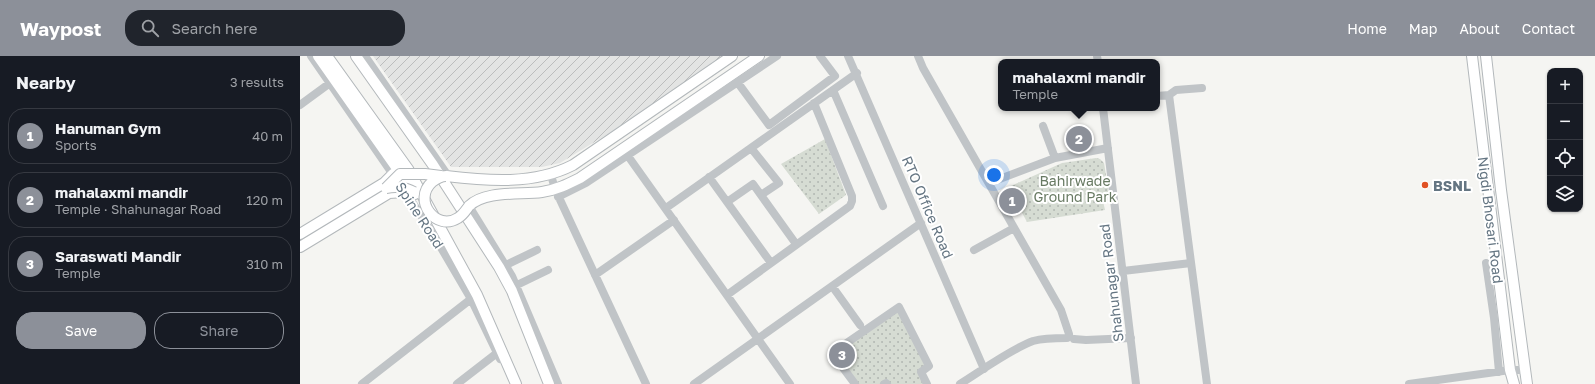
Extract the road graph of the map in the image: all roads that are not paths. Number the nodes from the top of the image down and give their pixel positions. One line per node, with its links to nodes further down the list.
1 (311, 56): 15 (street, Spine Road)
2 (318, 56): 29 (main road)
3 (327, 56): 65 (main road, Spine Road)
4 (356, 56): 81 (main road)
5 (365, 56): 31 (street)
6 (732, 56): 30 (main road)
7 (758, 56): 27 (main road)
8 (777, 56): 16 (street)
9 (820, 56): 16 (street)
10 (848, 56): 14 (street, RTO Office Road)
11 (918, 56): 33 (street)
12 (1472, 56): 60 (main road, Nigdi Bhosari Road)
13 (1486, 56): 74 (main road, Nigdi Bhosari Road)
14 (857, 73): 18 (street); 45 (street, RTO Office Road)
15 (330, 83): 22 (street); 29 (street, Spine Road)
16 (738, 83): 27 (street)
17 (1202, 88): 19 (street)
18 (833, 90): 21 (street); 40 (street)
19 (1169, 95): 20 (street); 55 (street)
20 (1160, 96)
21 (814, 103): 25 (street); 49 (street)
22 (300, 105)
23 (1103, 111): 26 (street, Shahunagar Road)
24 (1043, 126): 28 (street)
25 (751, 148): 32 (street); 37 (street)
26 (1108, 148): 28 (street); 58 (street, Shahunagar Road)
27 (625, 152): 36 (main road); 41 (street)
28 (1055, 158): 33 (street)
29 (397, 174): 31 (main road, bridge); 34 (main road, bridge); 35 (main road, bridge); 47 (main road)
30 (551, 175): 31 (main road); 36 (street)
31 (445, 176): 42 (main road, bridge)
32 (709, 177): 38 (street); 41 (street)
33 (989, 183): 46 (street)
34 (386, 188): 35 (main road, bridge); 48 (main road)
35 (409, 192): 42 (main road, bridge); 50 (main road); 65 (street, Spine Road)
36 (557, 193): 39 (main road); 59 (street)
37 (761, 195): 38 (street); 49 (street)
38 (727, 202): 53 (street)
39 (469, 206): 43 (main road, bridge); 56 (street)
40 (883, 206)
41 (666, 208): 44 (street)
42 (427, 210): 43 (main road, bridge)
43 (439, 220): 80 (main road)
44 (674, 220): 59 (street); 64 (street)
45 (921, 223): 63 (street); 72 (street, RTO Office Road)
46 (1014, 228): 52 (street); 68 (street)
47 (300, 234)
48 (300, 240)
49 (796, 244): 53 (street)
50 (300, 247)
51 (537, 250): 56 (street)
52 (974, 250)
53 (771, 263): 64 (street)
54 (1486, 263): 61 (street)
55 (1191, 264): 58 (street); 90 (street)
56 (506, 265): 62 (street)
57 (548, 270): 62 (street)
58 (1123, 271): 69 (street, Shahunagar Road)
59 (595, 274): 83 (street)
60 (1499, 280): 61 (street); 66 (main road, Nigdi Bhosari Road)
61 (1488, 281): 66 (street)
62 (516, 285): 82 (street)
63 (832, 286): 67 (street); 70 (street)
64 (727, 295): 70 (street)
65 (474, 297): 71 (street, Spine Road); 76 (street); 79 (main road, Spine Road)
66 (1499, 317): 73 (main road, Nigdi Bhosari Road); 75 (street)
67 (860, 325)
68 (1070, 337): 69 (street); 72 (street)
69 (1131, 338): 89 (street, Shahunagar Road)
70 (758, 339): 84 (street); 85 (street)
71 (497, 353): 77 (street); 78 (street, Spine Road)
72 (984, 370): 88 (street)
73 (1510, 370): 74 (street); 75 (street); 92 (main road, Nigdi Bhosari Road)
74 (1524, 370): 93 (main road, Nigdi Bhosari Road)
75 (1499, 372): 91 (street)
76 (362, 384)
77 (457, 384)
78 (511, 384)
79 (516, 384)
80 (522, 384)
81 (549, 384)
82 (558, 384)
83 (646, 384)
84 (694, 384)
85 (790, 384)
86 (855, 384): 87 (street)
87 (927, 384)
88 (960, 384)
89 (1136, 384)
90 (1207, 384)
91 (1409, 384)
92 (1514, 384)
93 (1527, 384)

